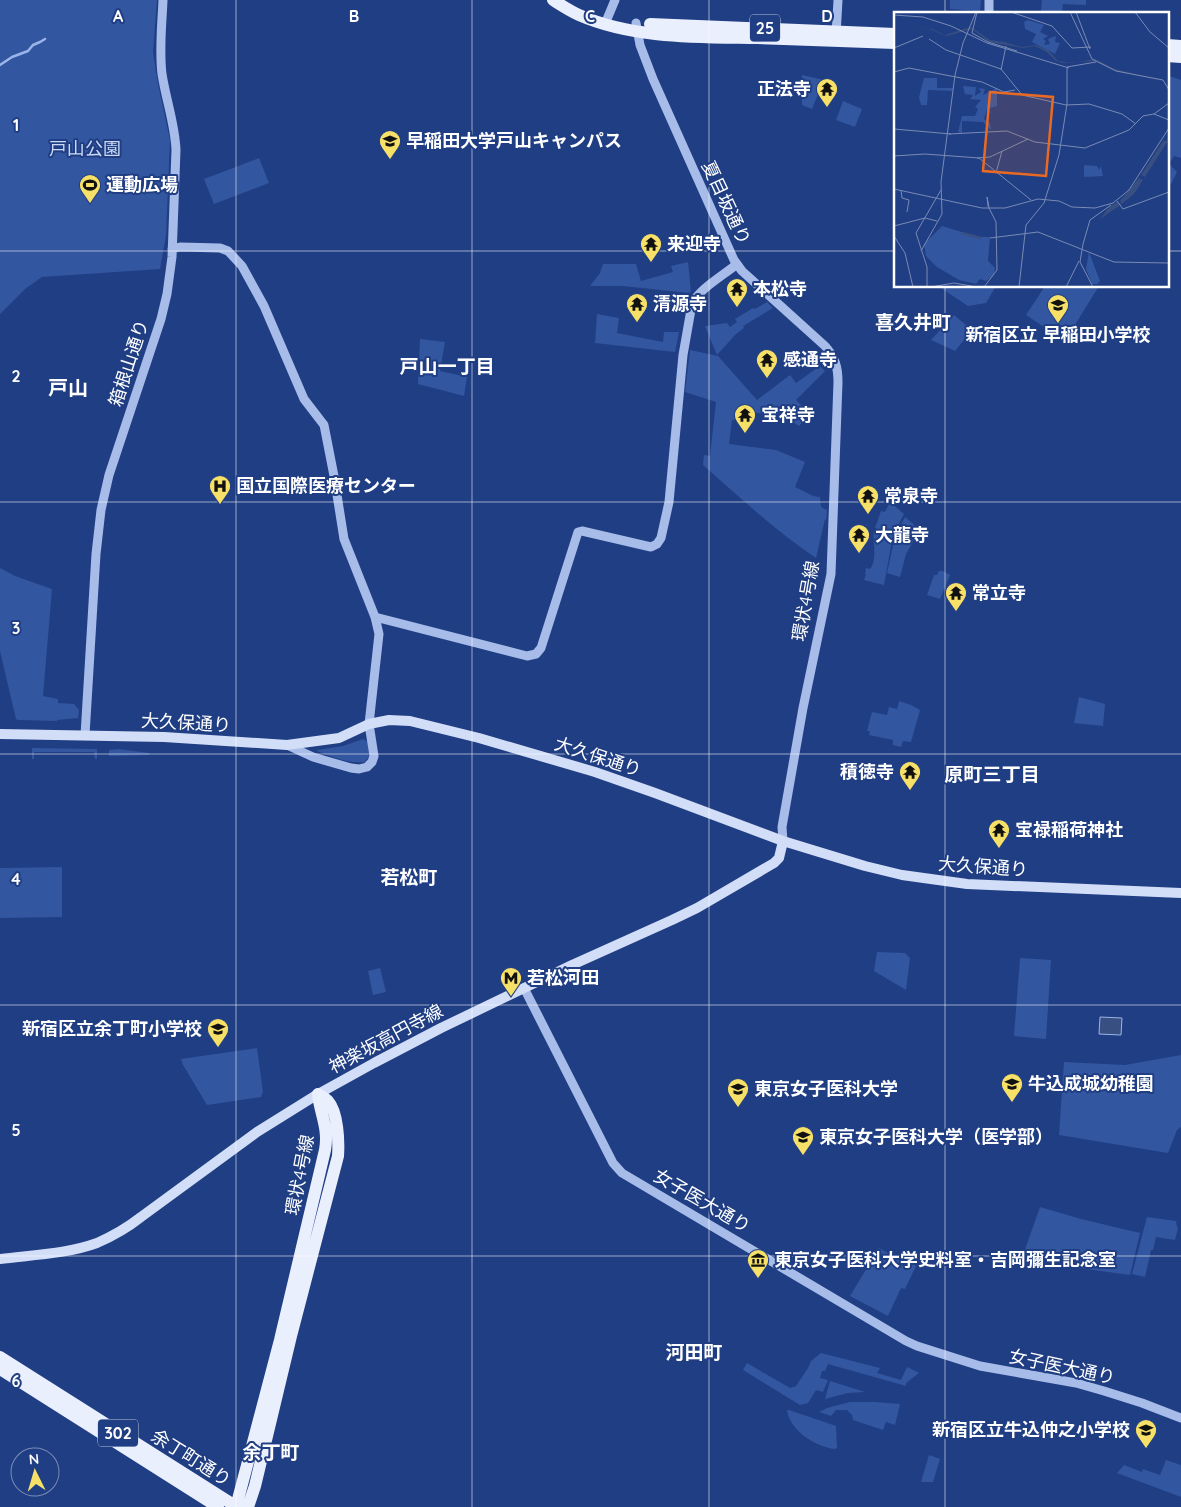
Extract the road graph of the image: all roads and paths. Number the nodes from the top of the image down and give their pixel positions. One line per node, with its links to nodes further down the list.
1 (163, 0): 15 (street, 箱根山通り)
2 (553, 0): 6 (main road, 25)
3 (570, 0): 6 (main road, 25)
4 (615, 0): 6 (street)
5 (838, 0): 9 (street)
6 (606, 20): 7 (main road, 25)
7 (637, 27): 9 (main road, 25); 16 (street, 夏目坂通り)
8 (894, 34): 9 (main road, 25)
9 (836, 36): 10 (main road, 25)
10 (894, 44)
11 (1168, 45): 12 (main road)
12 (1181, 46)
13 (1168, 56): 14 (main road)
14 (1181, 56)
15 (172, 248): 18 (street); 21 (street, 箱根山通り)
16 (737, 264): 17 (street, 夏目坂通り); 18 (street)
17 (836, 364): 23 (street, 環状4号線)
18 (375, 618): 19 (street)
19 (369, 724): 22 (main road, 大久保通り); 22 (street); 23 (main road, 大久保通り)
20 (0, 734): 21 (main road, 大久保通り)
21 (85, 735): 22 (main road, 大久保通り)
22 (287, 745)
23 (784, 841): 24 (main road, 大久保通り); 25 (main road, 神楽坂高円寺線)
24 (1181, 893)
25 (524, 988): 26 (main road, 神楽坂高円寺線); 30 (street, 女子医大通り)
26 (318, 1094): 27 (main road, 神楽坂高円寺線); 32 (main road, 環状4号線 / 302); 33 (main road, 環状4号線)
27 (0, 1259)
28 (0, 1358): 32 (main road, 余丁町通り / 302)
29 (0, 1369): 31 (main road, 余丁町通り / 302)
30 (1181, 1418)
31 (218, 1507)
32 (236, 1507)
33 (248, 1507)

